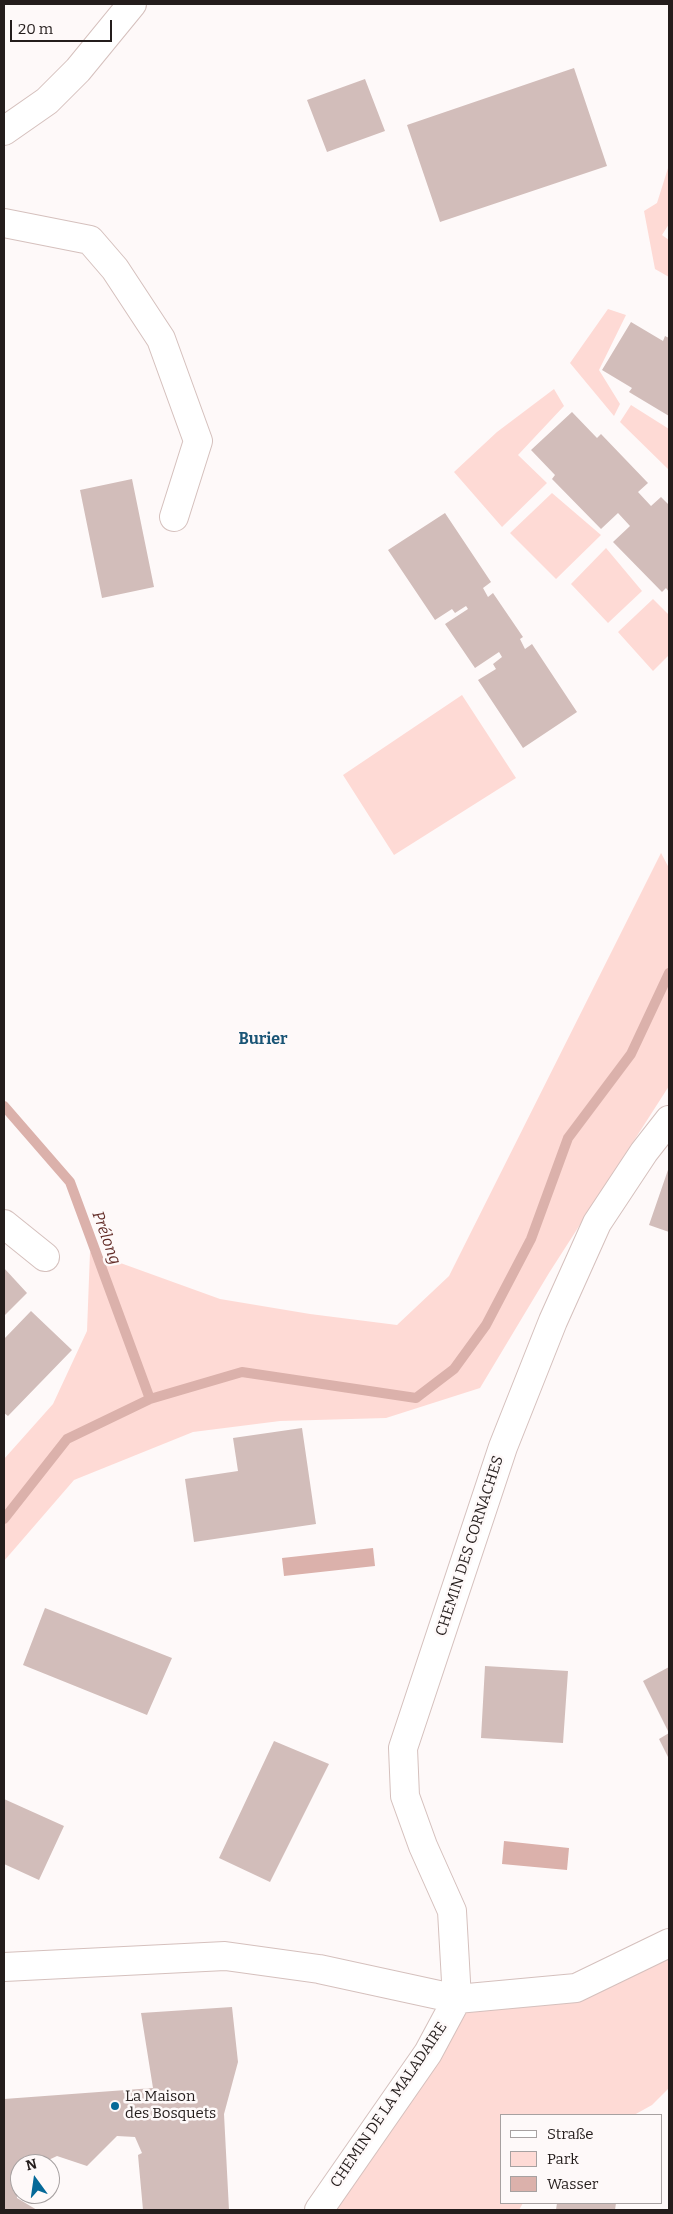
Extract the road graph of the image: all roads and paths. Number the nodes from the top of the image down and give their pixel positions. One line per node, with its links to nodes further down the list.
1 (132, 4): 2 (street)
2 (4, 131)
3 (4, 224): 4 (street)
4 (174, 518)
5 (669, 1120): 10 (street, CHEMIN DES CORNACHES)
6 (4, 1224): 7 (street)
7 (45, 1256)
8 (669, 1943): 10 (street)
9 (4, 1967): 10 (street)
10 (457, 1999): 11 (street, CHEMIN DE LA MALADAIRE)
11 (319, 2210)

